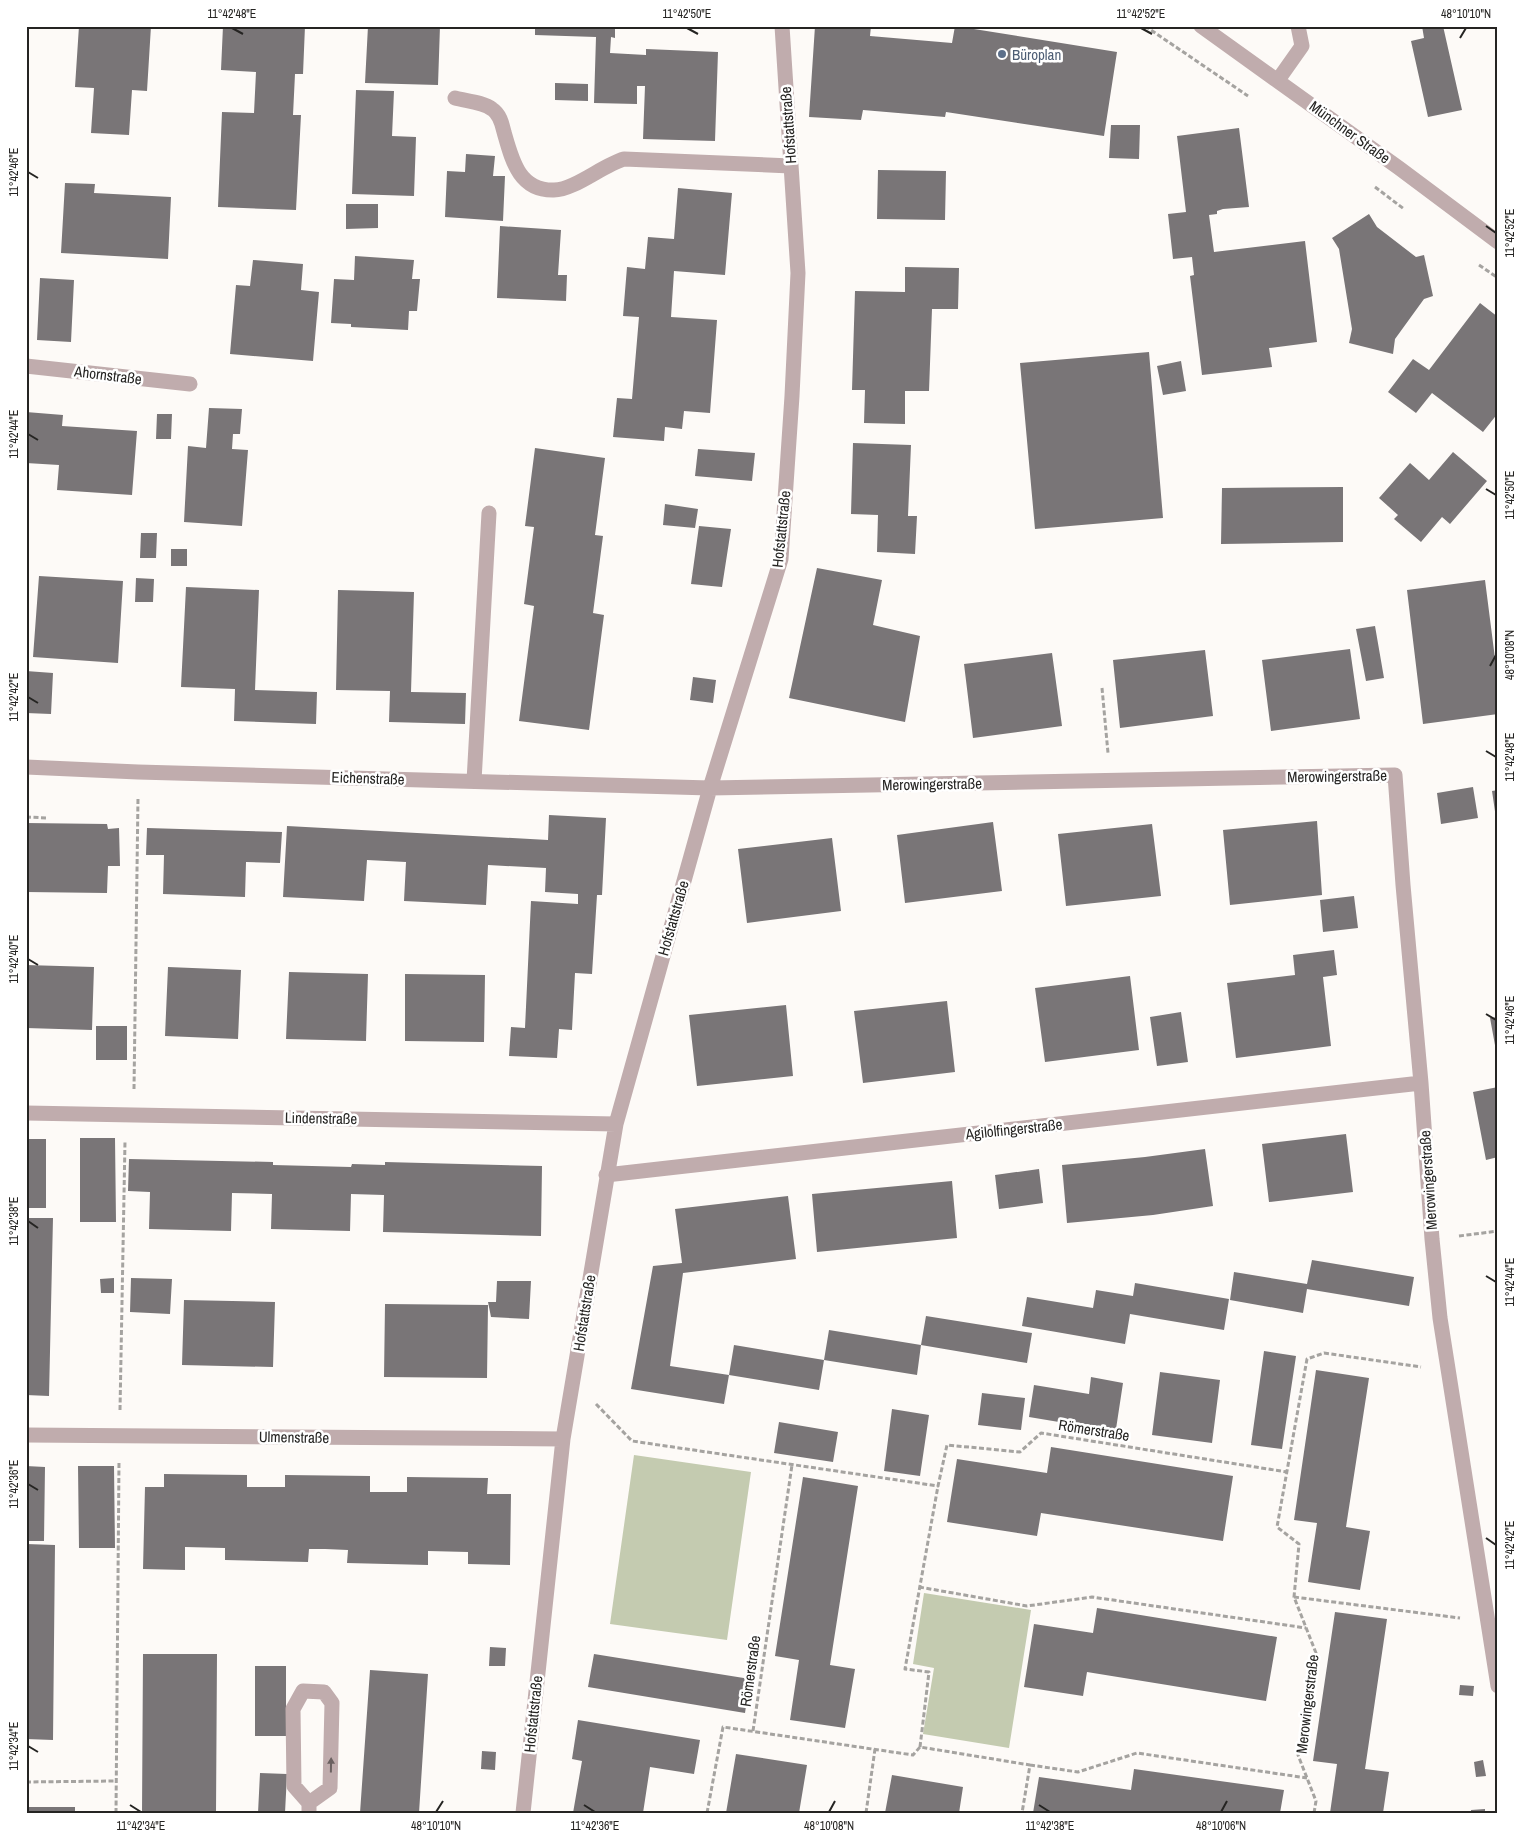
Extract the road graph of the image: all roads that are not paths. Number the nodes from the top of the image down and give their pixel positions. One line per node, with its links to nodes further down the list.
1 (782, 26): 6 (street, Hofstattstraße)
2 (1201, 26): 4 (street, Münchner Straße)
3 (1298, 26): 4 (street)
4 (1278, 80): 7 (street, Münchner Straße)
5 (455, 98): 6 (street)
6 (791, 166): 13 (street, Hofstattstraße)
7 (1498, 242)
8 (26, 366): 9 (street, Ahornstraße)
9 (190, 384)
10 (489, 513): 12 (street)
11 (26, 767): 12 (street, Eichenstraße)
12 (474, 782): 13 (street, Eichenstraße)
13 (710, 788): 14 (street, Merowingerstraße); 16 (street, Hofstattstraße)
14 (1421, 1084): 17 (street, Agilolfingerstraße); 20 (street, Merowingerstraße)
15 (26, 1112): 16 (street, Lindenstraße)
16 (616, 1124): 17 (street, Hofstattstraße)
17 (606, 1175): 19 (street, Hofstattstraße)
18 (26, 1435): 19 (street, Ulmenstraße)
19 (563, 1439): 22 (street, Hofstattstraße)
20 (1498, 1686)
21 (309, 1808): 21 (street, one-way to 21)
22 (523, 1813)

